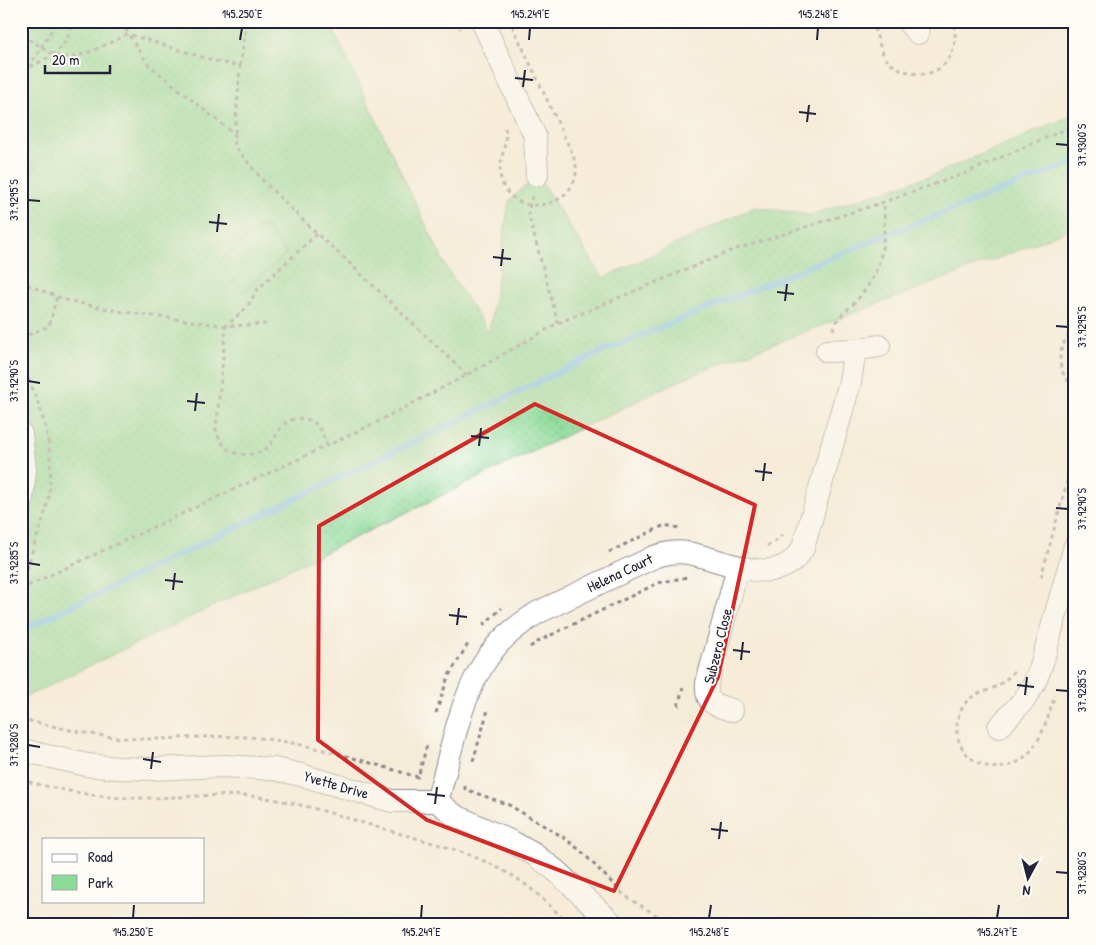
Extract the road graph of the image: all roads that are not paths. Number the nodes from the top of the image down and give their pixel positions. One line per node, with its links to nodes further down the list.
1 (482, 21): 2 (street)
2 (537, 175)
3 (879, 346): 4 (street)
4 (854, 350): 5 (street); 9 (street, Helena Court)
5 (827, 351)
6 (21, 434): 7 (street)
7 (21, 506)
8 (1075, 546): 11 (street)
9 (738, 567): 10 (street, Subzero Close); 13 (street, Helena Court)
10 (732, 710)
11 (999, 727)
12 (21, 750): 13 (street, Yvette Drive)
13 (436, 801): 14 (street)
14 (613, 924)

